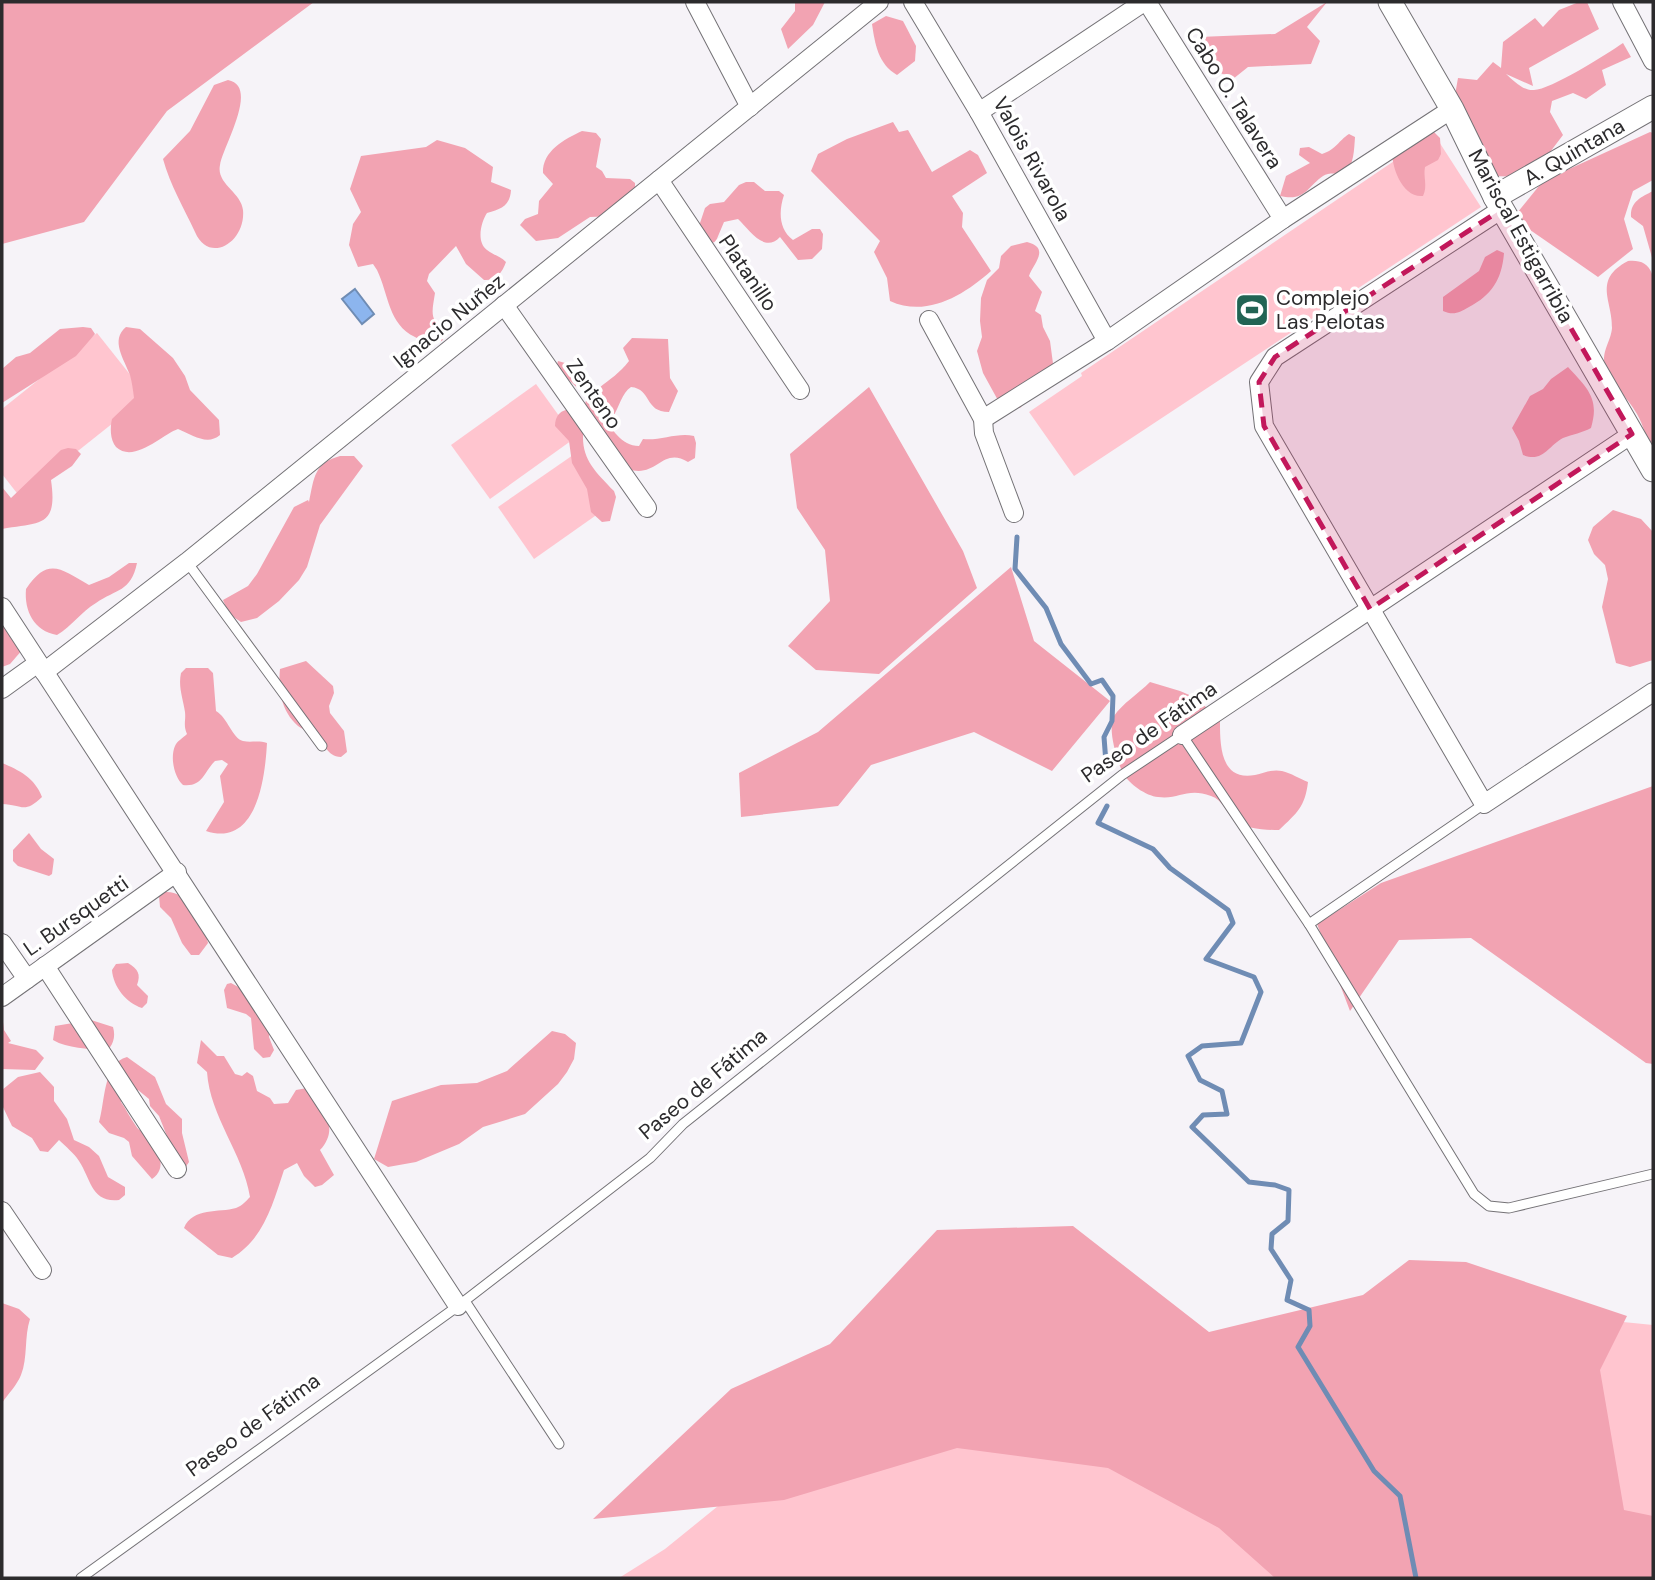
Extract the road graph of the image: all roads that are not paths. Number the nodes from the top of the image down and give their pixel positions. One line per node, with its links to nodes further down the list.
1 (695, 2): 8 (street)
2 (879, 2): 8 (street, Ignacio Nuñez)
3 (913, 2): 11 (street, Valois Rivarola)
4 (1145, 2): 11 (street); 14 (street, Cabo O. Talavera)
5 (1390, 2): 10 (street, Mariscal Estigarribia)
6 (1622, 2): 7 (street)
7 (1653, 61)
8 (750, 107): 12 (street, Ignacio Nuñez)
9 (1653, 107): 13 (street, A. Quintana)
10 (1452, 109): 13 (street, Mariscal Estigarribia); 14 (street)
11 (979, 112): 17 (street, Valois Rivarola)
12 (659, 180): 15 (street, Ignacio Nuñez); 18 (street, Platanillo)
13 (1499, 203): 20 (street, Mariscal Estigarribia); 26 (street)
14 (1283, 219): 17 (street)
15 (504, 305): 22 (street, Zenteno); 24 (street, Ignacio Nuñez)
16 (929, 320): 19 (street)
17 (1107, 341): 19 (street)
18 (800, 390)
19 (983, 419): 23 (street)
20 (1632, 433): 21 (street, Mariscal Estigarribia); 26 (street, Paseo de Fátima)
21 (1653, 470)
22 (647, 508)
23 (1014, 513)
24 (187, 562): 27 (street, Ignacio Nuñez); 31 (lane)
25 (2, 607): 27 (street)
26 (1370, 609): 30 (street, Paseo de Fátima); 32 (street)
27 (41, 667): 28 (street, Ignacio Nuñez); 33 (street)
28 (2, 689)
29 (1653, 692): 32 (street)
30 (1182, 735): 34 (lane); 43 (lane, Paseo de Fátima)
31 (321, 746)
32 (1484, 804): 34 (lane)
33 (177, 872): 36 (street, L. Bursquetti); 43 (street)
34 (1309, 924): 40 (lane)
35 (2, 943): 37 (street)
36 (45, 966): 37 (street, L. Bursquetti); 39 (street)
37 (27, 979): 38 (street, L. Bursquetti)
38 (2, 997)
39 (177, 1169)
40 (1653, 1174)
41 (2, 1211): 42 (street)
42 (42, 1269)
43 (461, 1304): 44 (lane); 45 (lane, Paseo de Fátima)
44 (559, 1444)
45 (80, 1578)

